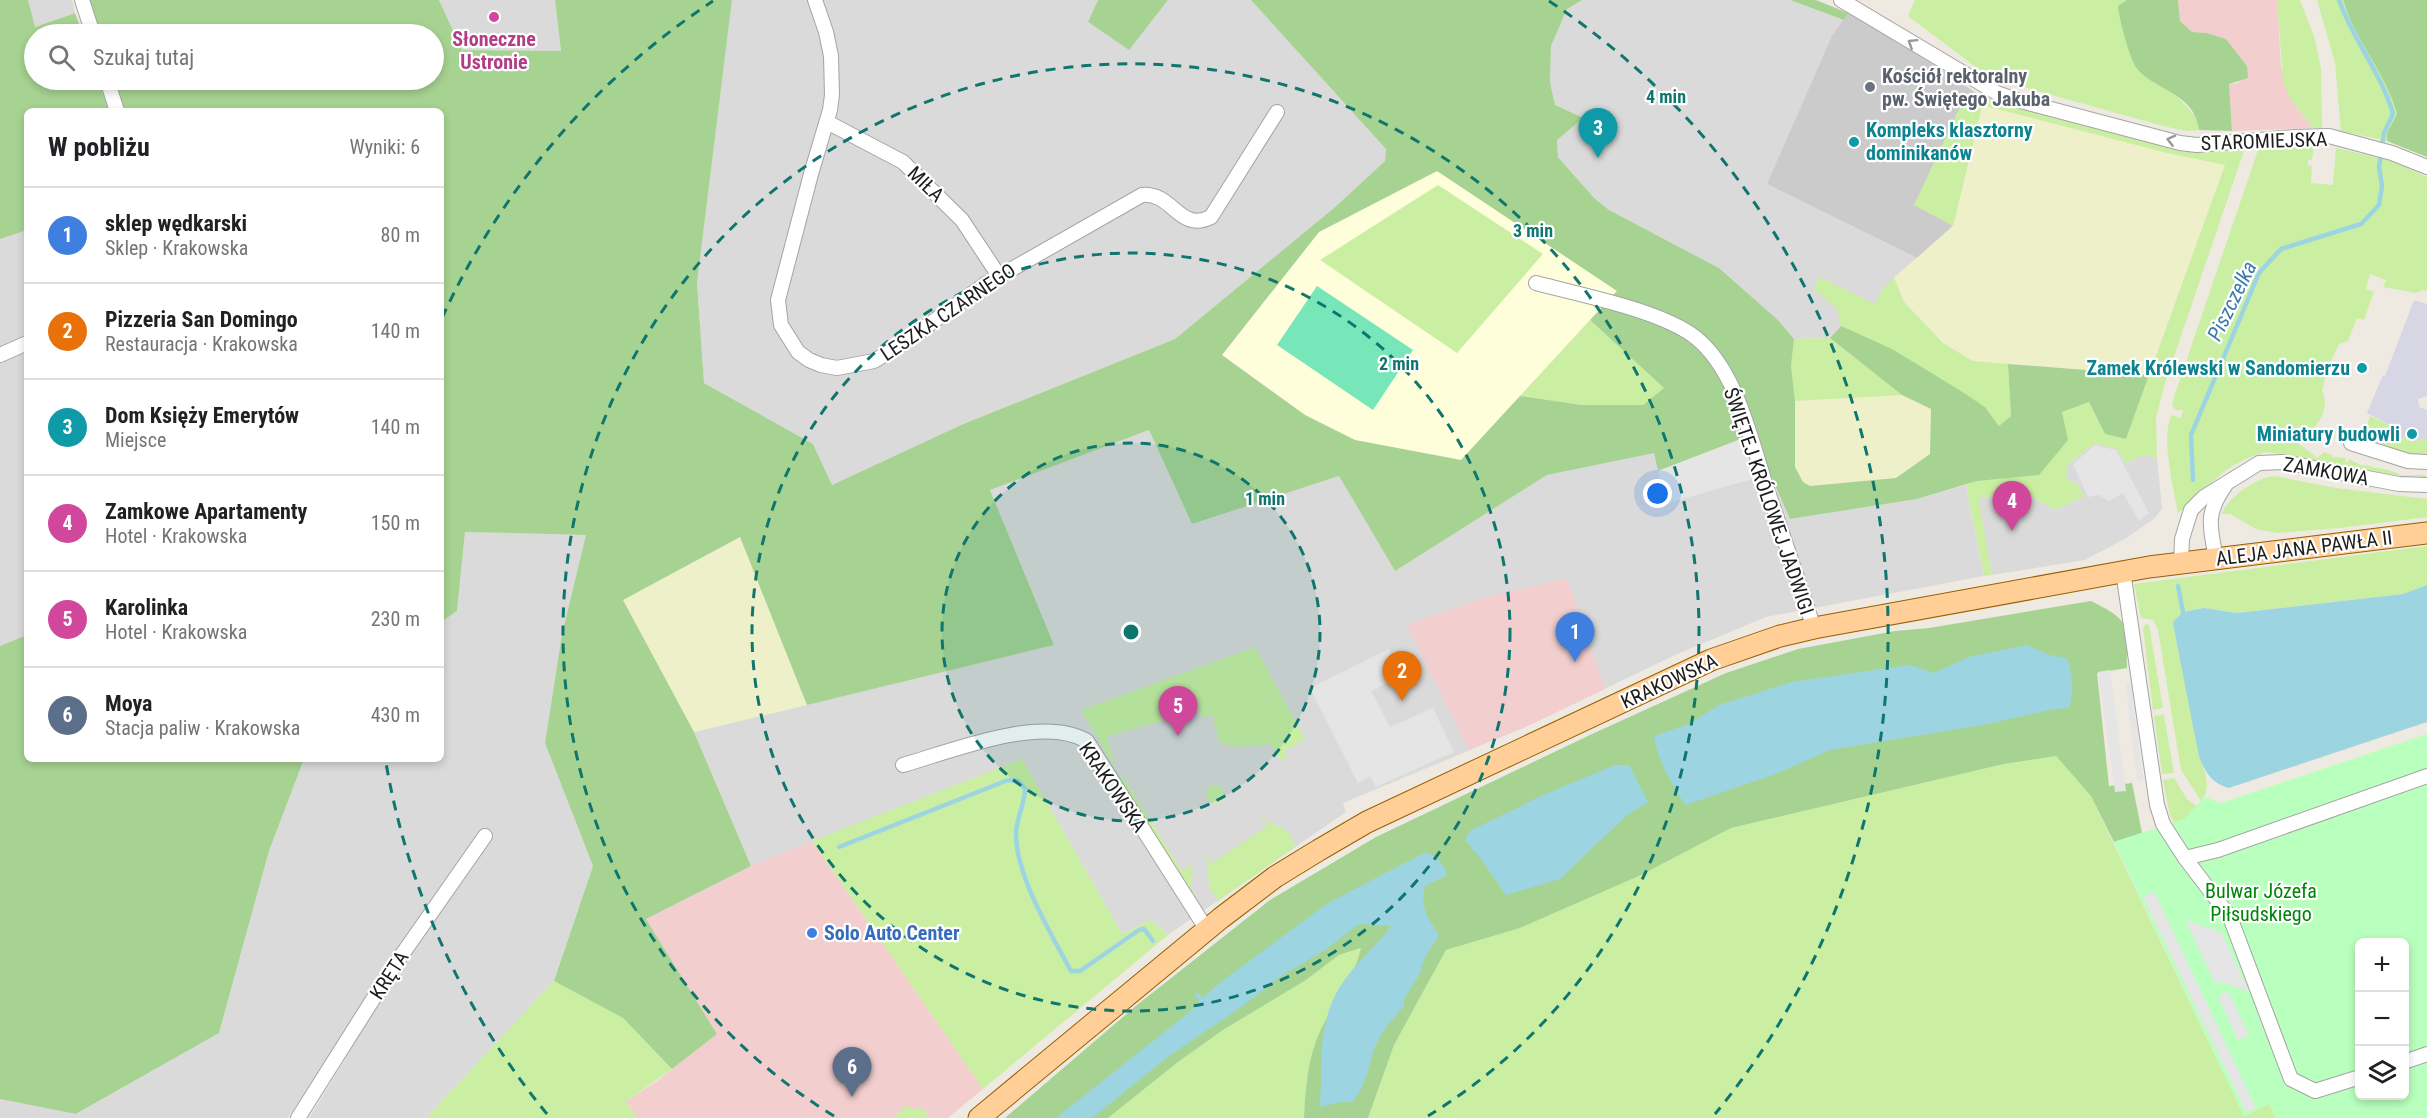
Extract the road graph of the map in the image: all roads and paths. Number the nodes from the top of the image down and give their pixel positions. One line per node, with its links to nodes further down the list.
1 (82, 0): 4 (street)
2 (815, 0): 8 (street, LESZKA CZARNEGO)
3 (1841, 0): 9 (street, STAROMIEJSKA, one-way to 3)
4 (90, 24)
5 (110, 90): 6 (street)
6 (116, 108)
7 (1277, 112): 10 (street, LESZKA CZARNEGO)
8 (827, 122): 10 (street, MIŁA); 10 (street, LESZKA CZARNEGO)
9 (2427, 167)
10 (999, 276)
11 (1536, 283): 22 (street, ŚWIĘTEJ KRÓLOWEJ JADWIGI)
12 (24, 344): 13 (street)
13 (0, 355)
14 (2351, 443): 15 (street)
15 (2427, 462)
16 (2230, 480): 17 (street, ZAMKOWA); 19 (street, ZAMKOWA); 20 (street, ZAMKOWA)
17 (2427, 485)
18 (2427, 533): 19 (main road, ALEJA JANA PAWŁA II)
19 (2216, 558): 20 (main road, ALEJA JANA PAWŁA II)
20 (2181, 562): 21 (main road, KRAKOWSKA)
21 (2123, 572): 22 (main road, KRAKOWSKA); 26 (street)
22 (1814, 628): 27 (main road, KRAKOWSKA)
23 (903, 765): 27 (street, KRAKOWSKA)
24 (2427, 776): 26 (street)
25 (485, 836): 31 (street, KRĘTA)
26 (2185, 858): 30 (street)
27 (1207, 930): 32 (main road, KRAKOWSKA)
28 (2427, 1054): 29 (street)
29 (2409, 1060)
30 (2355, 1079)
31 (298, 1118)
32 (980, 1118)

